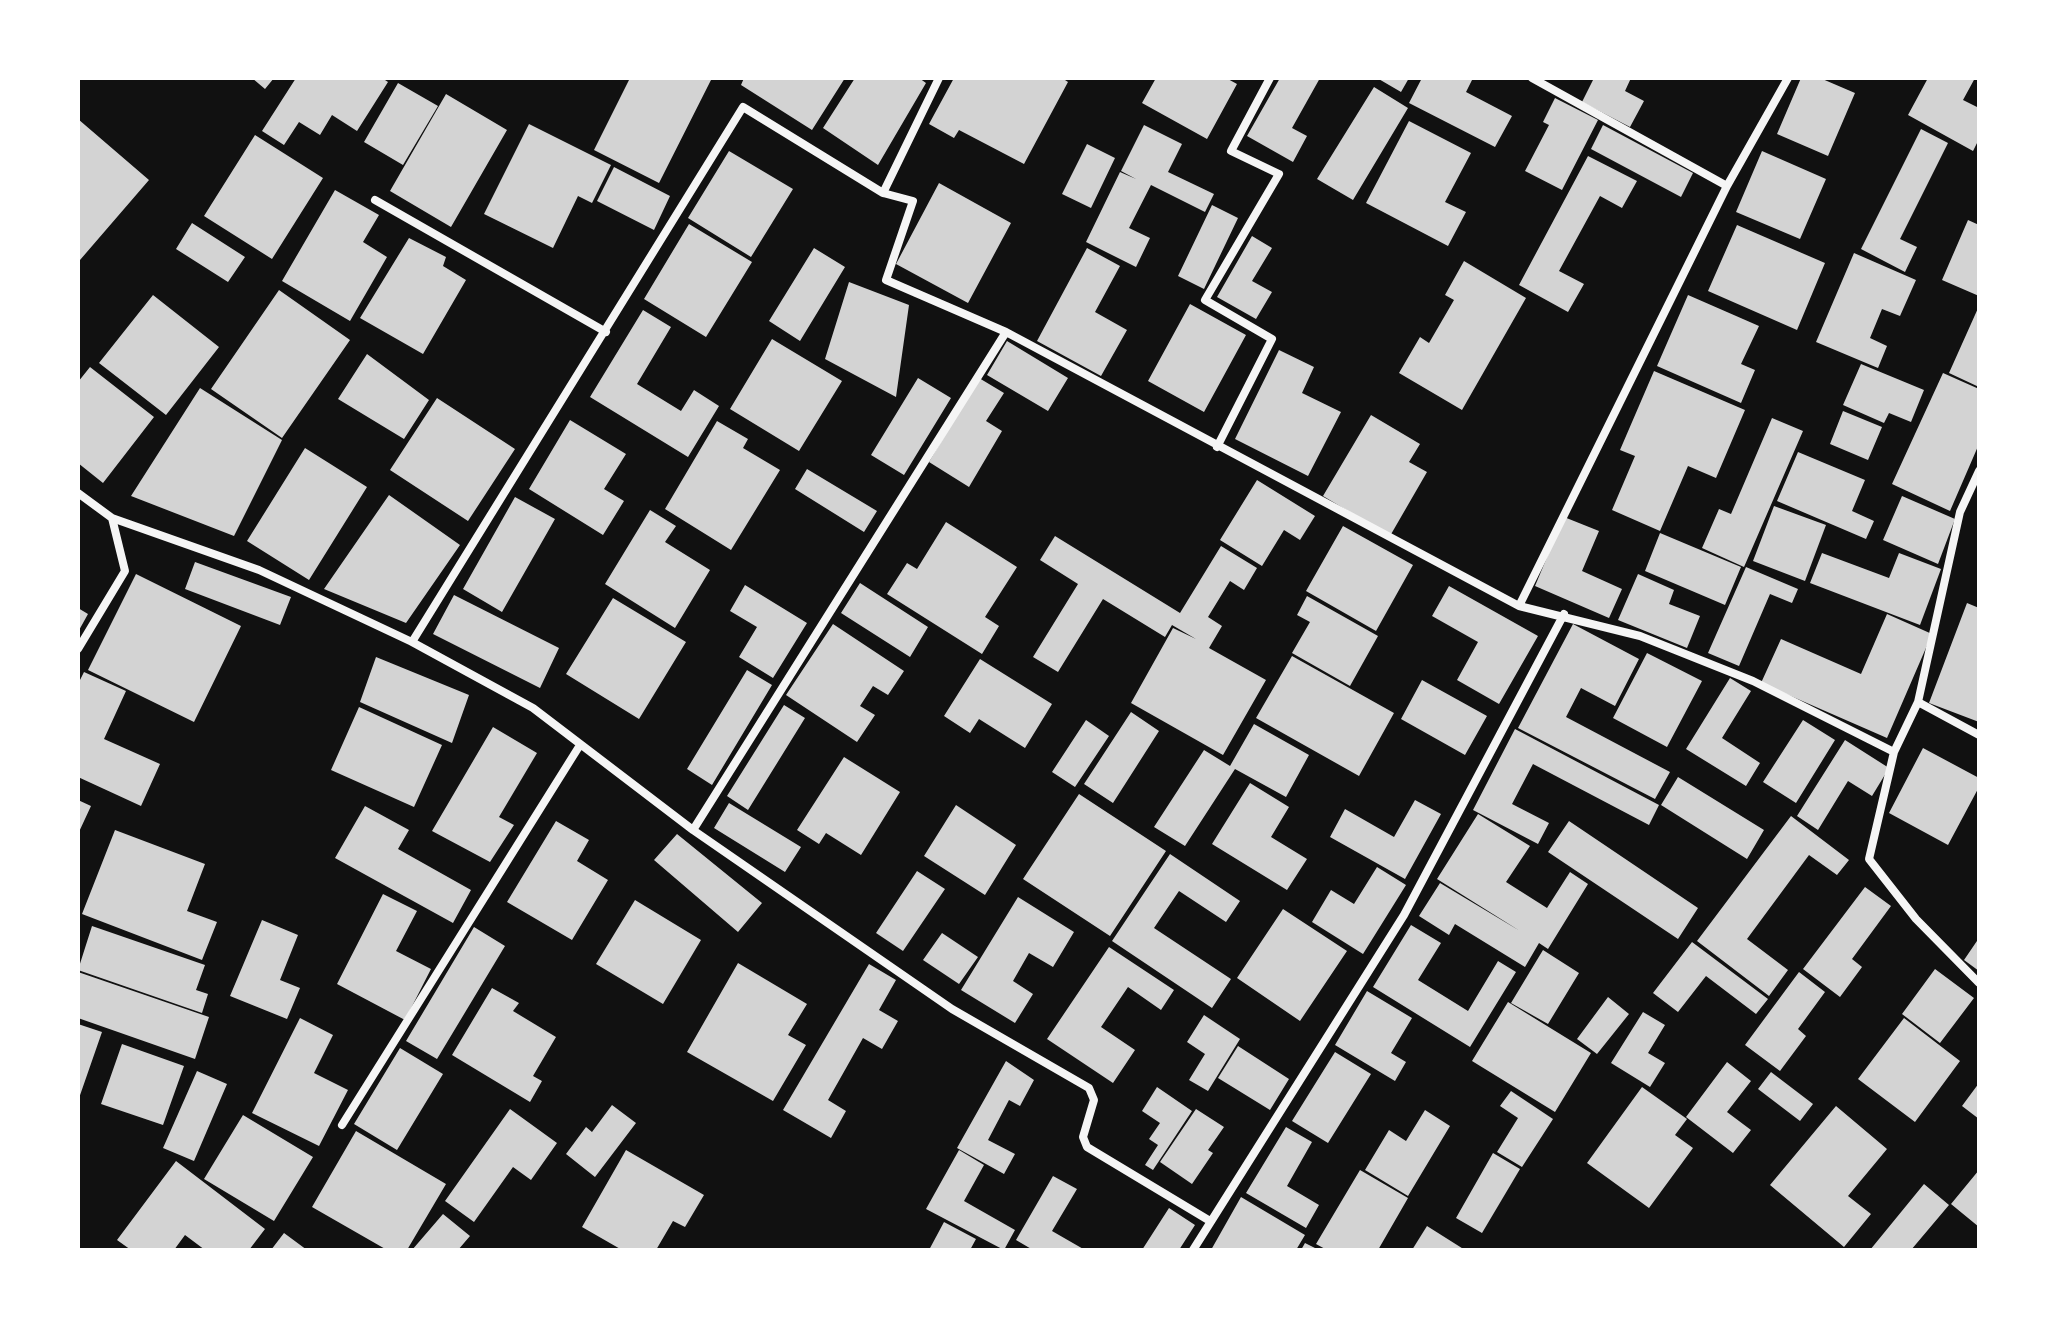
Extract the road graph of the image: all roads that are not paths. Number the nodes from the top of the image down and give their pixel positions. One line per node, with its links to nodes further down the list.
1 (939, 78): 6 (street)
2 (1270, 78): 10 (street)
3 (1532, 78): 5 (street)
4 (1788, 78): 5 (street)
5 (1727, 186): 14 (street)
6 (883, 193): 8 (street); 9 (street)
7 (375, 200): 8 (street)
8 (606, 332): 16 (street)
9 (1006, 332): 10 (street); 22 (street)
10 (1217, 447): 14 (street)
11 (1979, 471): 18 (street)
12 (78, 493): 13 (street)
13 (112, 518): 16 (street); 17 (street)
14 (1519, 606): 15 (street)
15 (1564, 614): 21 (street); 25 (street)
16 (412, 642): 20 (street)
17 (78, 649)
18 (1918, 702): 19 (street); 21 (street)
19 (1979, 735)
20 (580, 745): 22 (street); 24 (street)
21 (1894, 752): 23 (street)
22 (693, 830): 25 (street)
23 (1979, 983)
24 (342, 1125)
25 (1210, 1221): 26 (street)
26 (1193, 1250)

